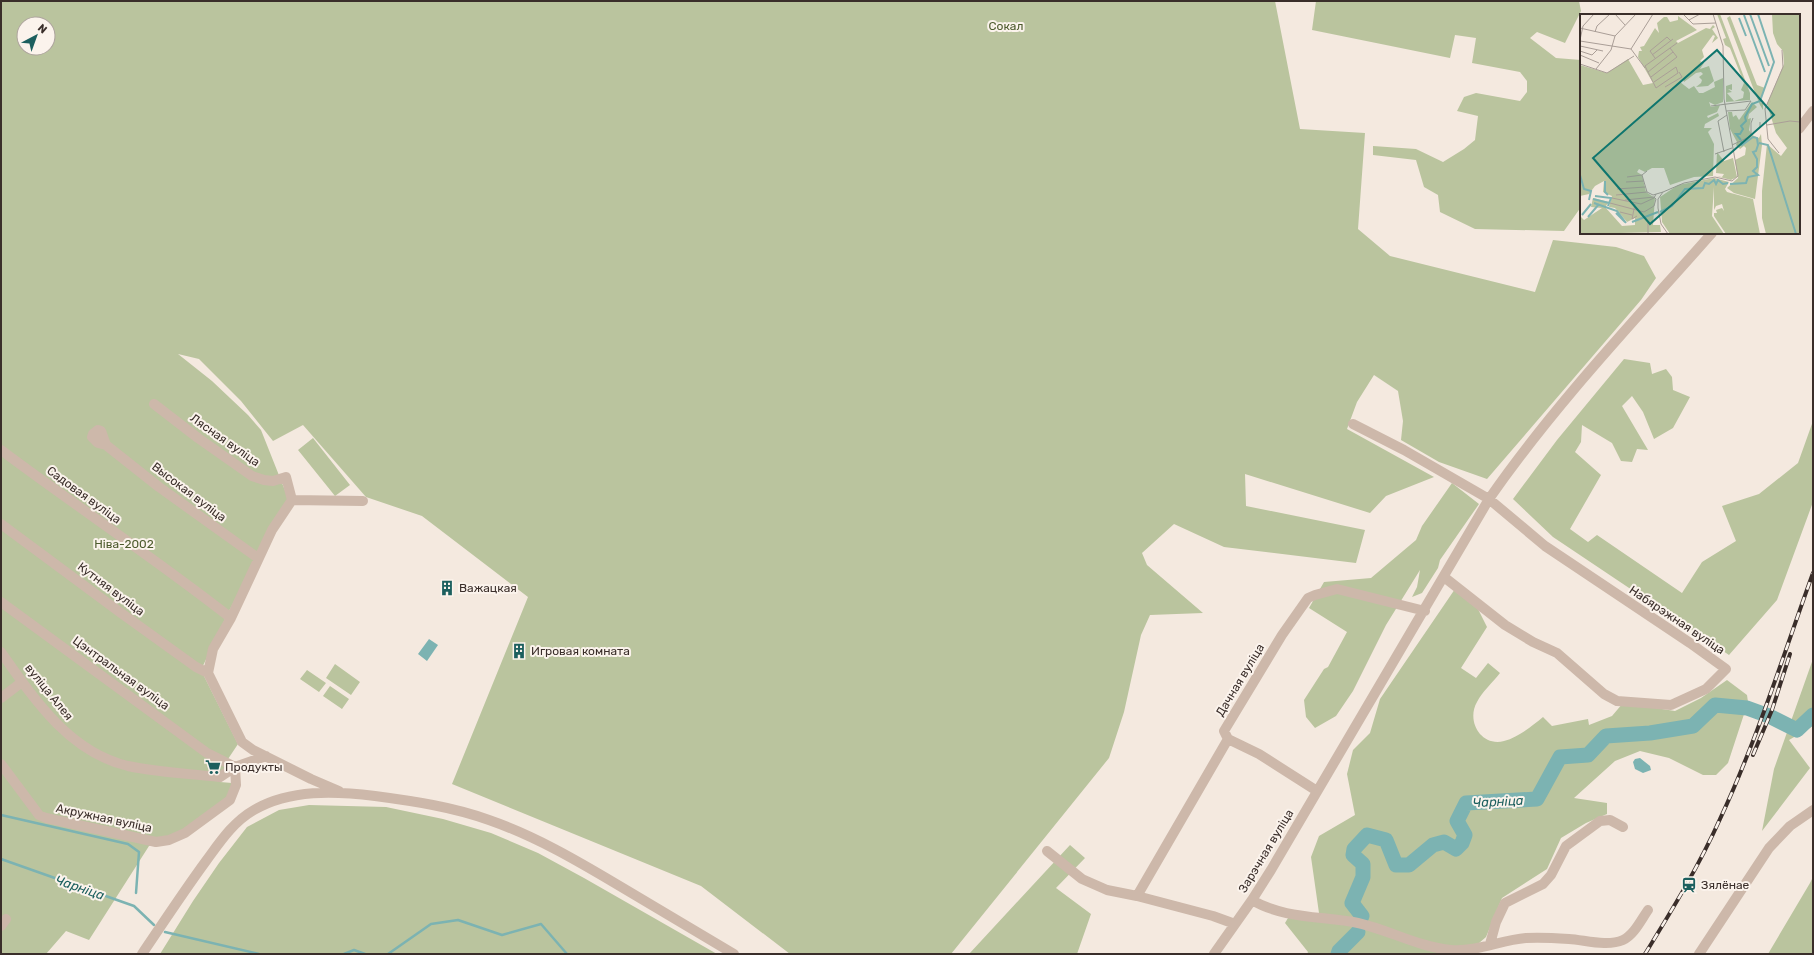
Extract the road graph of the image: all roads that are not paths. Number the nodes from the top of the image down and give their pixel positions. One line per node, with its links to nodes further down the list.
1 (1813, 111): 2 (street)
2 (1800, 128)
3 (1711, 234): 8 (street, Зарэчная вуліца)
4 (154, 404): 9 (street, Лясная вуліца)
5 (1353, 424): 8 (street, Набярэжная вуліца)
6 (106, 446): 12 (street, Высокая вуліца)
7 (1, 450): 16 (street, Садовая вуліца)
8 (1489, 499): 13 (street, Зарэчная вуліца); 13 (street, Набярэжная вуліца)
9 (292, 500): 10 (street); 12 (street)
10 (363, 502)
11 (1, 524): 18 (street, Кутняя вуліца)
12 (258, 558): 16 (street)
13 (1444, 576): 15 (street, Зарэчная вуліца)
14 (1, 602): 24 (street, Цэнтральная вуліца)
15 (1425, 610): 21 (street, Дачная вуліца); 25 (street, Зарэчная вуліца)
16 (231, 618): 18 (street)
17 (1, 652): 19 (street, вуліца Алея)
18 (208, 673): 22 (street)
19 (22, 682): 20 (street); 24 (street, вуліца Алея)
20 (1, 698)
21 (1228, 739): 25 (street); 30 (street, Дачная вуліца)
22 (266, 756): 24 (street); 26 (street)
23 (1, 764): 24 (street, Акружная вуліца)
24 (231, 765)
25 (1317, 791): 31 (street, Зарэчная вуліца)
26 (343, 792): 35 (street); 36 (street)
27 (1813, 810): 38 (street)
28 (1623, 827): 34 (street)
29 (1047, 851): 30 (street)
30 (1137, 896): 33 (street)
31 (1252, 900): 33 (street, Зарэчная вуліца); 34 (street)
32 (1648, 910): 34 (street)
33 (1235, 924): 37 (street, Зарэчная вуліца)
34 (1490, 944)
35 (142, 954)
36 (734, 954)
37 (1214, 954)
38 (1699, 954)

